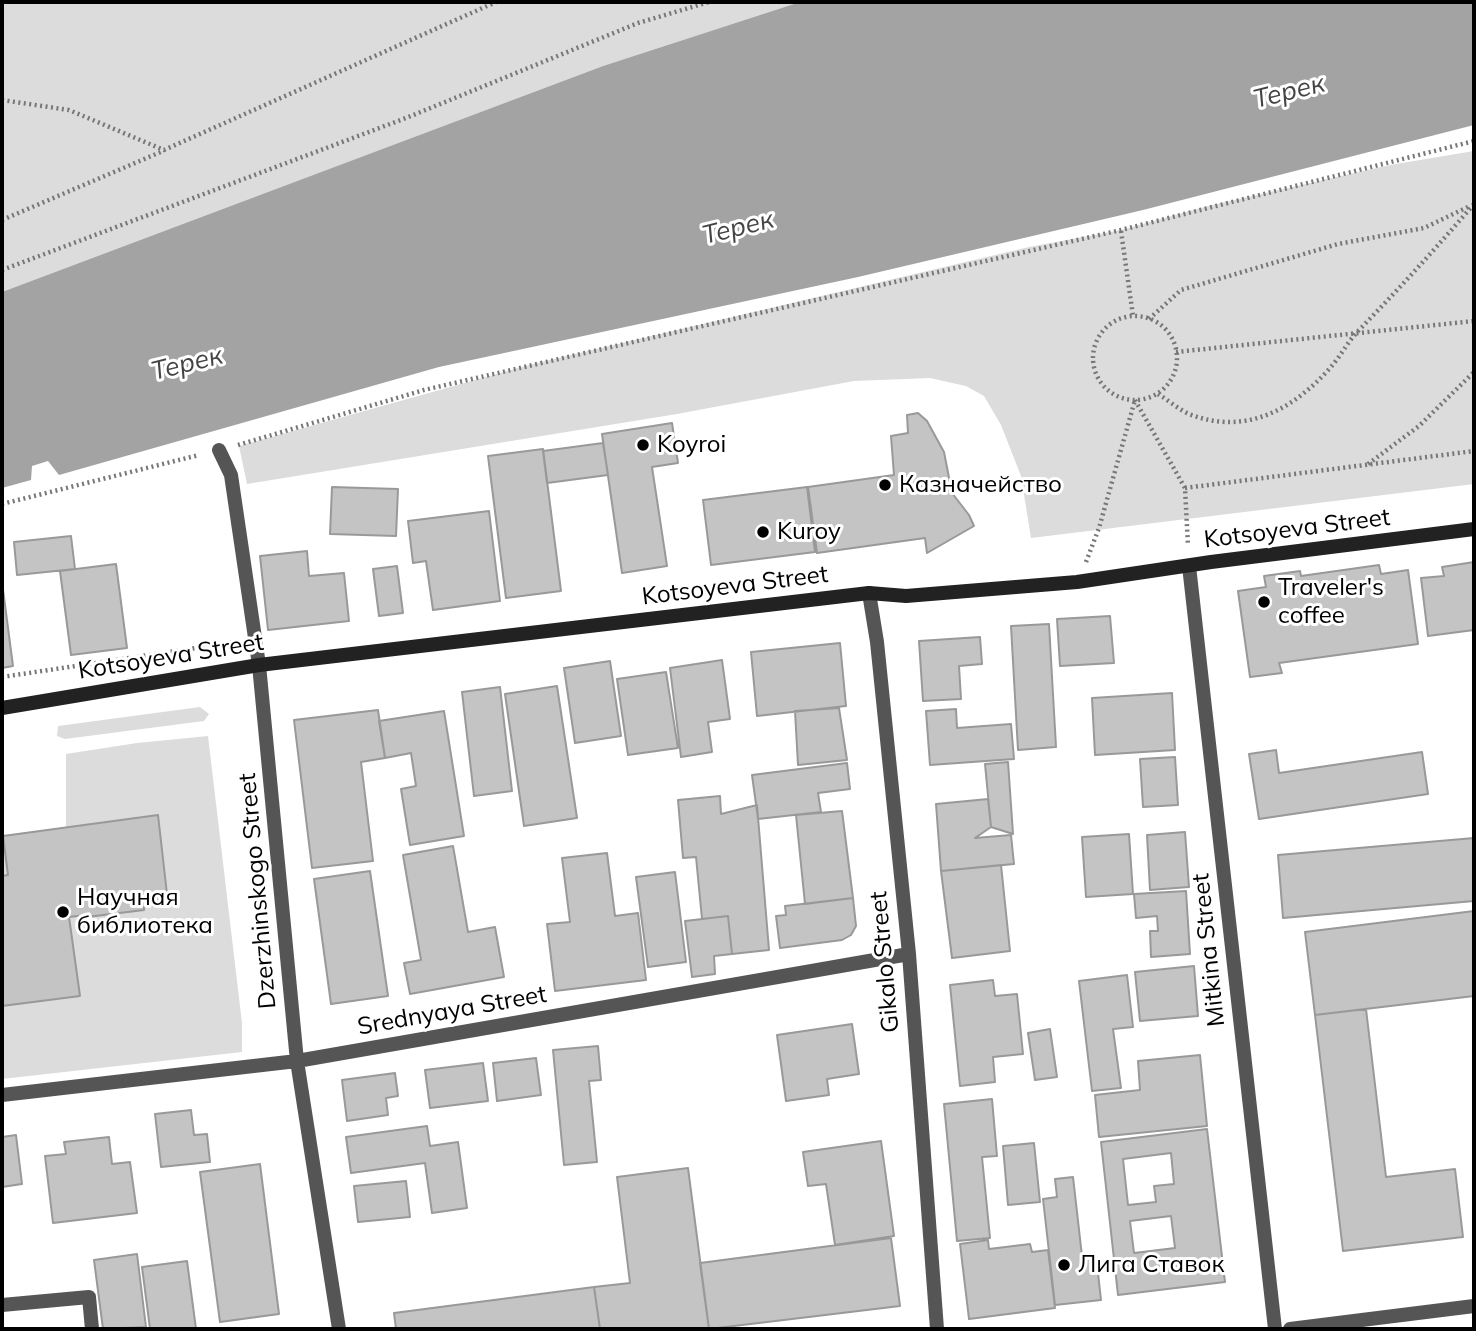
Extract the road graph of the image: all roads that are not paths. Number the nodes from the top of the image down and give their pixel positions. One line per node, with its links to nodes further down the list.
1 (219, 450): 5 (street, Dzerzhinskogo Street)
2 (1474, 529): 3 (street, Kotsoyeva Street)
3 (1189, 566): 4 (street, Kotsoyeva Street); 15 (street, Mitkina Street)
4 (869, 593): 5 (street, Kotsoyeva Street); 7 (street, Gikalo Street)
5 (259, 665): 6 (street, Kotsoyeva Street); 8 (street, Dzerzhinskogo Street)
6 (2, 708)
7 (909, 954): 8 (street, Srednyaya Street); 14 (street, Gikalo Street)
8 (297, 1061): 9 (street, Srednyaya Street); 13 (street, Dzerzhinskogo Street)
9 (2, 1095)
10 (2, 1306): 12 (street)
11 (1474, 1306): 16 (street)
12 (92, 1329)
13 (339, 1329)
14 (937, 1329)
15 (1275, 1329)
16 (1290, 1329)

